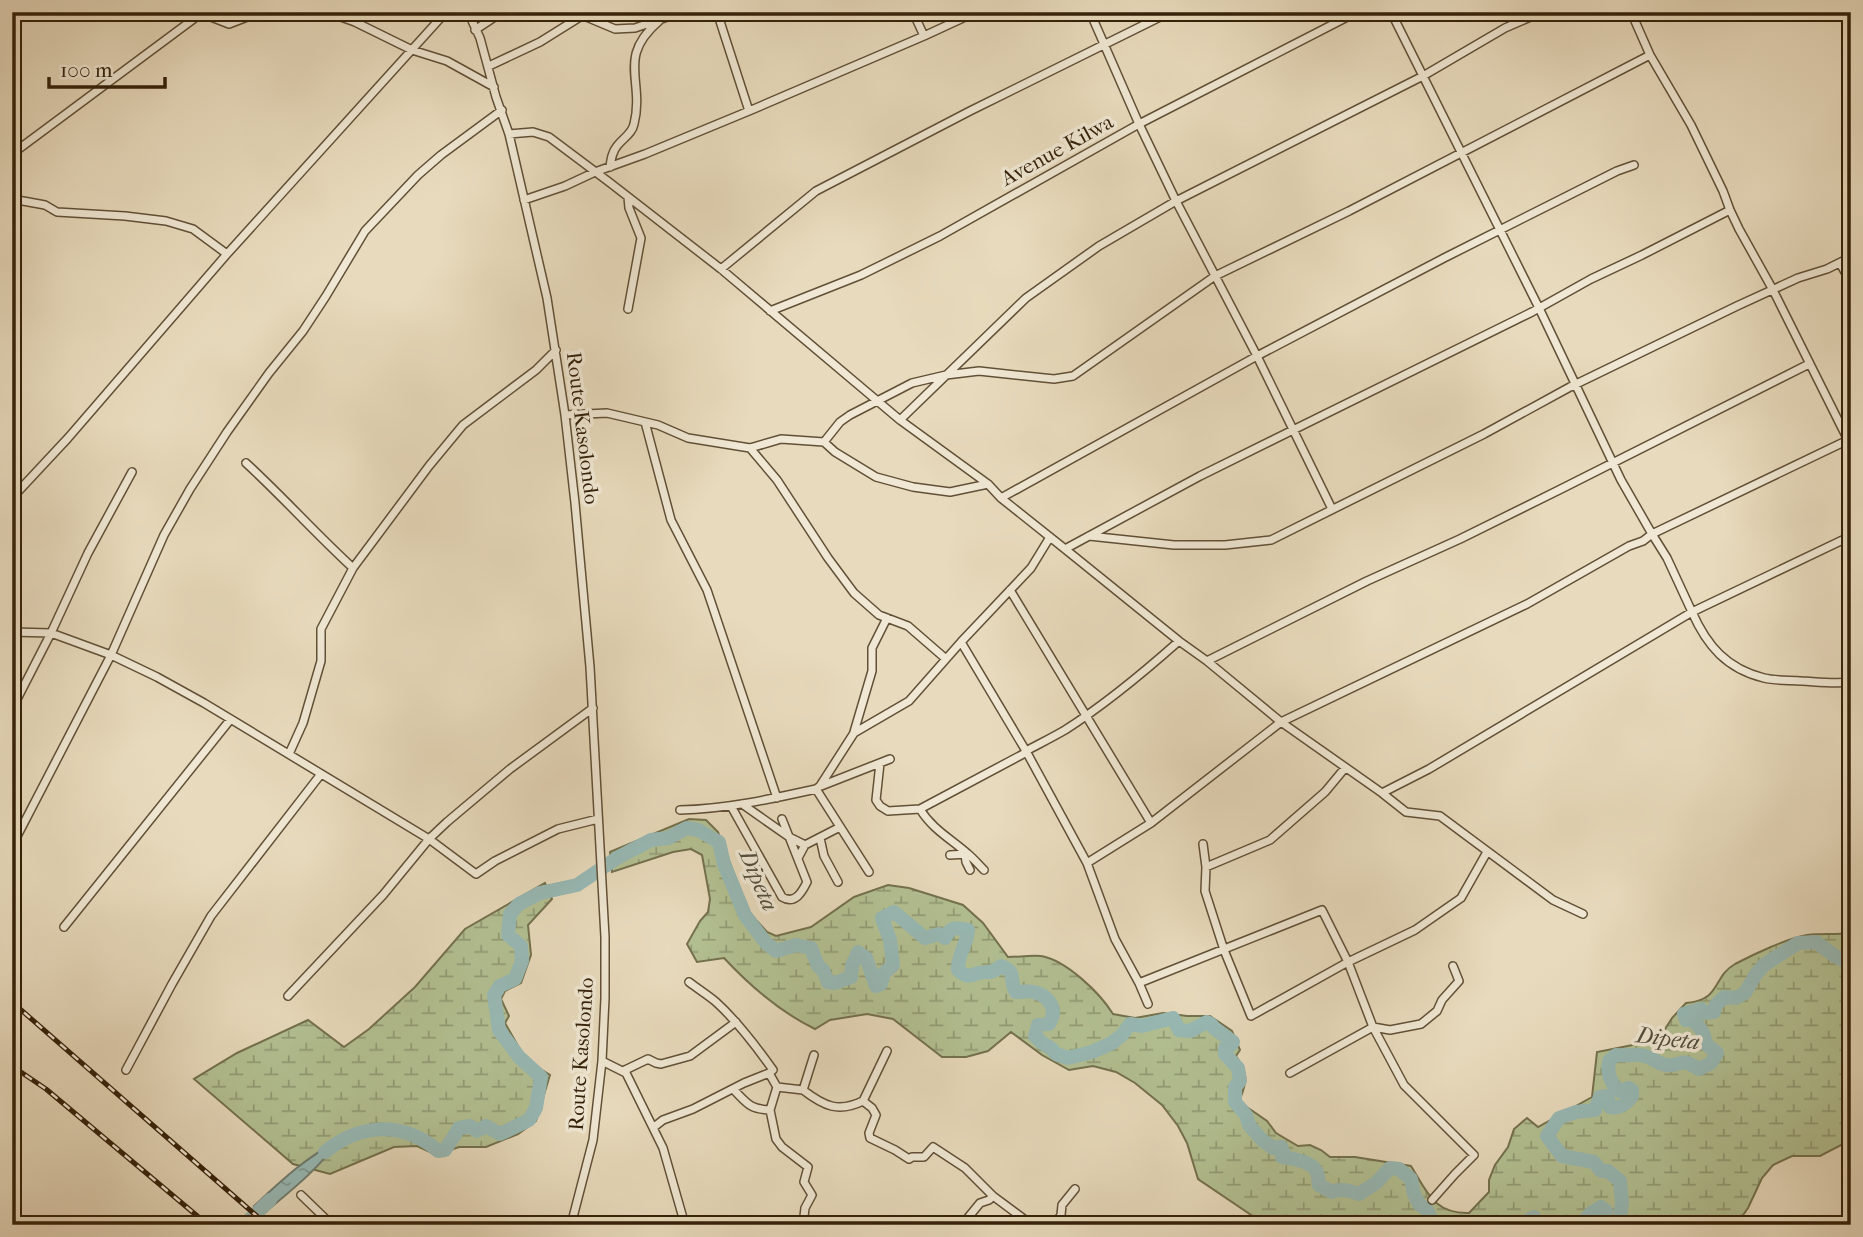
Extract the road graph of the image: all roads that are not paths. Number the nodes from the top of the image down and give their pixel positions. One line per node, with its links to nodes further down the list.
1 (260, 12): 16 (street)
2 (327, 12): 22 (street)
3 (446, 12): 22 (street)
4 (468, 12): 19 (street, Route Kasolondo)
5 (502, 12): 19 (street)
6 (682, 12): 18 (street)
7 (717, 12): 28 (street)
8 (913, 12): 20 (street)
9 (976, 12): 20 (street)
10 (1090, 12): 21 (street)
11 (1170, 12): 21 (street)
12 (1357, 12): 29 (street, Avenue Kilwa)
13 (1391, 12): 25 (street)
14 (1542, 12): 25 (street)
15 (1631, 12): 23 (street)
16 (202, 13): 32 (street)
17 (586, 14): 18 (street); 24 (street)
18 (659, 21): 34 (street)
19 (475, 30): 24 (street, Route Kasolondo)
20 (925, 36): 28 (street)
21 (1105, 45): 29 (street); 45 (street)
22 (412, 50): 26 (street); 42 (street)
23 (1650, 55): 31 (street); 40 (street)
24 (489, 66): 26 (street, Route Kasolondo)
25 (1423, 76): 31 (street); 39 (street)
26 (494, 87): 27 (street, Route Kasolondo)
27 (502, 110): 30 (street, Route Kasolondo); 85 (street)
28 (749, 111): 34 (street)
29 (1139, 124): 39 (street); 51 (street, Avenue Kilwa)
30 (509, 134): 35 (street); 38 (street, Route Kasolondo)
31 (1461, 152): 41 (street); 46 (street)
32 (12, 154)
33 (1634, 165): 41 (street)
34 (610, 167): 35 (street)
35 (595, 172): 36 (street); 38 (street)
36 (628, 197): 45 (street); 50 (street)
37 (12, 199): 42 (street)
38 (524, 200): 52 (street, Route Kasolondo)
39 (1176, 201): 46 (street); 55 (street)
40 (1730, 210): 48 (street); 49 (street)
41 (1499, 231): 49 (street); 53 (street)
42 (227, 254): 69 (street)
43 (1851, 257): 44 (street)
44 (1840, 262): 47 (street); 48 (street)
45 (721, 269): 51 (street)
46 (1215, 276): 53 (street); 55 (street)
47 (1851, 283)
48 (1773, 290): 54 (street); 56 (street)
49 (1539, 308): 56 (street); 61 (street)
50 (628, 309)
51 (771, 311): 57 (street)
52 (556, 351): 58 (street, Route Kasolondo); 77 (street)
53 (1257, 356): 61 (street); 70 (street)
54 (1810, 364): 63 (street); 65 (street)
55 (946, 375): 57 (street); 59 (street)
56 (1576, 385): 65 (street); 71 (street)
57 (877, 401): 59 (street); 62 (street)
58 (565, 415): 60 (street); 89 (street, Route Kasolondo)
59 (900, 420): 68 (street)
60 (645, 422): 64 (street); 103 (street)
61 (1293, 429): 71 (street); 73 (street)
62 (824, 442): 64 (street); 68 (street)
63 (1849, 443): 72 (street)
64 (750, 448): 80 (street)
65 (1613, 462): 72 (street); 87 (street)
66 (246, 463): 77 (street)
67 (132, 472): 82 (street)
68 (988, 484): 70 (street)
69 (12, 498)
70 (1001, 498): 75 (street)
71 (1332, 509): 73 (street)
72 (1652, 534): 79 (street); 93 (street)
73 (1089, 536): 76 (street)
74 (1851, 536): 79 (street)
75 (1051, 537): 76 (street); 78 (street)
76 (1065, 549): 84 (street)
77 (353, 568): 96 (street)
78 (1010, 590): 83 (street); 91 (street)
79 (1692, 612): 88 (street); 102 (street)
80 (887, 618): 86 (street); 94 (street)
81 (12, 632): 82 (street)
82 (51, 633): 85 (street); 90 (street)
83 (961, 642): 86 (street); 95 (street)
84 (1179, 642): 87 (street); 91 (street)
85 (111, 654): 92 (street); 117 (street)
86 (946, 659): 94 (street)
87 (1207, 661): 93 (street)
88 (1851, 682)
89 (593, 708): 108 (street, Route Kasolondo); 114 (street)
90 (12, 709)
91 (1086, 715): 95 (street); 110 (street)
92 (230, 720): 96 (street); 129 (street)
93 (1281, 722): 99 (street); 110 (street)
94 (854, 733): 101 (street)
95 (1027, 752): 106 (street); 122 (street)
96 (289, 754): 100 (street)
97 (890, 760): 98 (street)
98 (880, 763): 101 (street); 106 (street)
99 (1345, 768): 102 (street); 123 (street)
100 (321, 774): 114 (street); 142 (street)
101 (818, 788): 103 (street); 111 (street)
102 (1382, 793): 118 (street)
103 (777, 798): 104 (street)
104 (742, 804): 105 (street); 112 (street)
105 (731, 806): 107 (street); 121 (street)
106 (920, 809): 119 (street)
107 (680, 810)
108 (598, 818): 114 (street); 141 (street, Route Kasolondo)
109 (782, 819): 112 (street)
110 (1151, 824): 122 (street)
111 (840, 827): 113 (street); 126 (street)
112 (789, 837): 116 (street); 121 (street)
113 (820, 838): 116 (street); 127 (street)
114 (429, 839): 135 (street)
115 (1203, 844): 123 (street)
116 (805, 845): 121 (street)
117 (12, 846)
118 (1487, 852): 128 (street); 131 (street)
119 (966, 854): 120 (street); 124 (street); 125 (street)
120 (950, 855)
121 (797, 858)
122 (1087, 863): 134 (street)
123 (1206, 867): 130 (street)
124 (970, 870)
125 (984, 870)
126 (869, 872)
127 (838, 882)
128 (1583, 914)
129 (64, 927)
130 (1224, 950): 131 (street); 131 (street); 134 (street)
131 (1348, 962): 138 (street)
132 (1453, 967): 138 (street)
133 (689, 982): 137 (street)
134 (1139, 983): 136 (street)
135 (288, 996)
136 (1148, 1003)
137 (736, 1022): 143 (street); 144 (street)
138 (1373, 1027): 145 (street); 155 (street)
139 (887, 1051): 149 (street)
140 (814, 1055): 148 (street)
141 (602, 1061): 143 (street); 157 (street, Route Kasolondo)
142 (126, 1070)
143 (623, 1071): 151 (street)
144 (769, 1073): 146 (street); 147 (street)
145 (1290, 1073)
146 (777, 1087): 148 (street); 150 (street)
147 (733, 1089): 150 (street); 151 (street)
148 (803, 1090): 149 (street)
149 (863, 1101): 154 (street)
150 (770, 1110): 159 (street)
151 (654, 1127): 158 (street)
152 (1075, 1189): 162 (street)
153 (301, 1195): 156 (street)
154 (993, 1196): 160 (street); 161 (street)
155 (1432, 1200)
156 (332, 1225)
157 (571, 1225)
158 (685, 1225)
159 (803, 1225)
160 (962, 1225)
161 (1032, 1225)
162 (1054, 1225)

